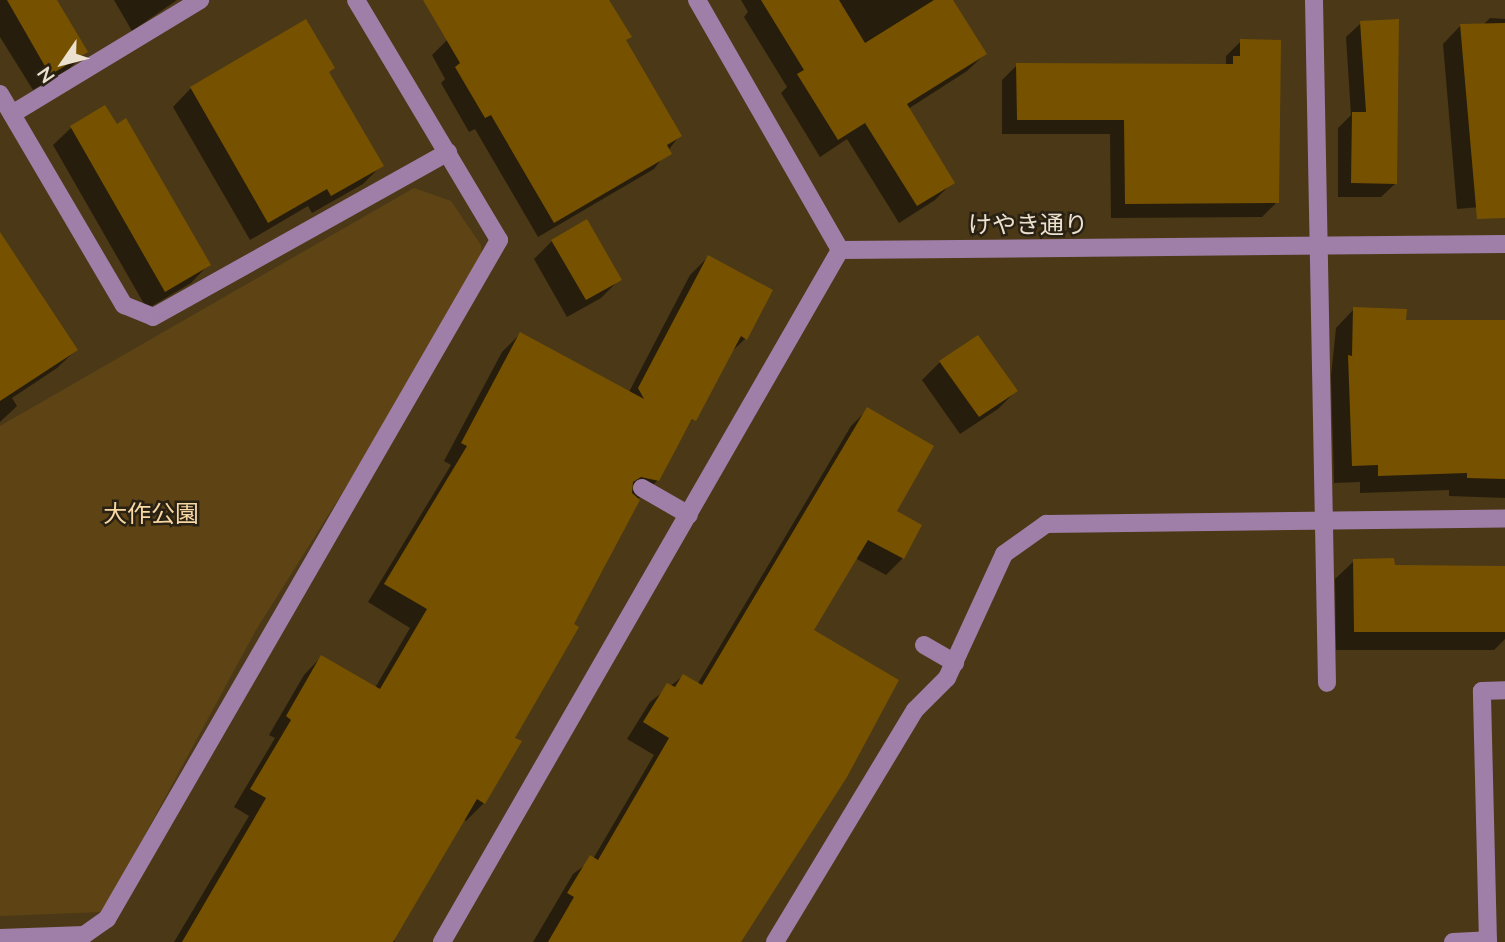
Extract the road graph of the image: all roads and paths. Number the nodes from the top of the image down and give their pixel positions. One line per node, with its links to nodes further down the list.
1 (200, 0): 6 (street)
2 (356, 0): 7 (street)
3 (697, 0): 10 (street)
4 (1314, 0): 9 (street)
5 (0, 94): 6 (street)
6 (12, 114): 7 (street)
7 (448, 152): 19 (street)
8 (1505, 244): 9 (street, けやき通り)
9 (1321, 245): 10 (street, けやき通り); 13 (street)
10 (840, 250): 12 (street)
11 (642, 488): 12 (street)
12 (689, 515): 21 (street)
13 (1324, 518): 14 (street); 16 (street); 17 (street)
14 (1505, 518)
15 (924, 645): 16 (street)
16 (954, 663): 22 (street)
17 (1327, 683)
18 (1505, 690): 20 (street)
19 (0, 938)
20 (1488, 941): 23 (street)
21 (443, 942)
22 (775, 942)
23 (1453, 942)

